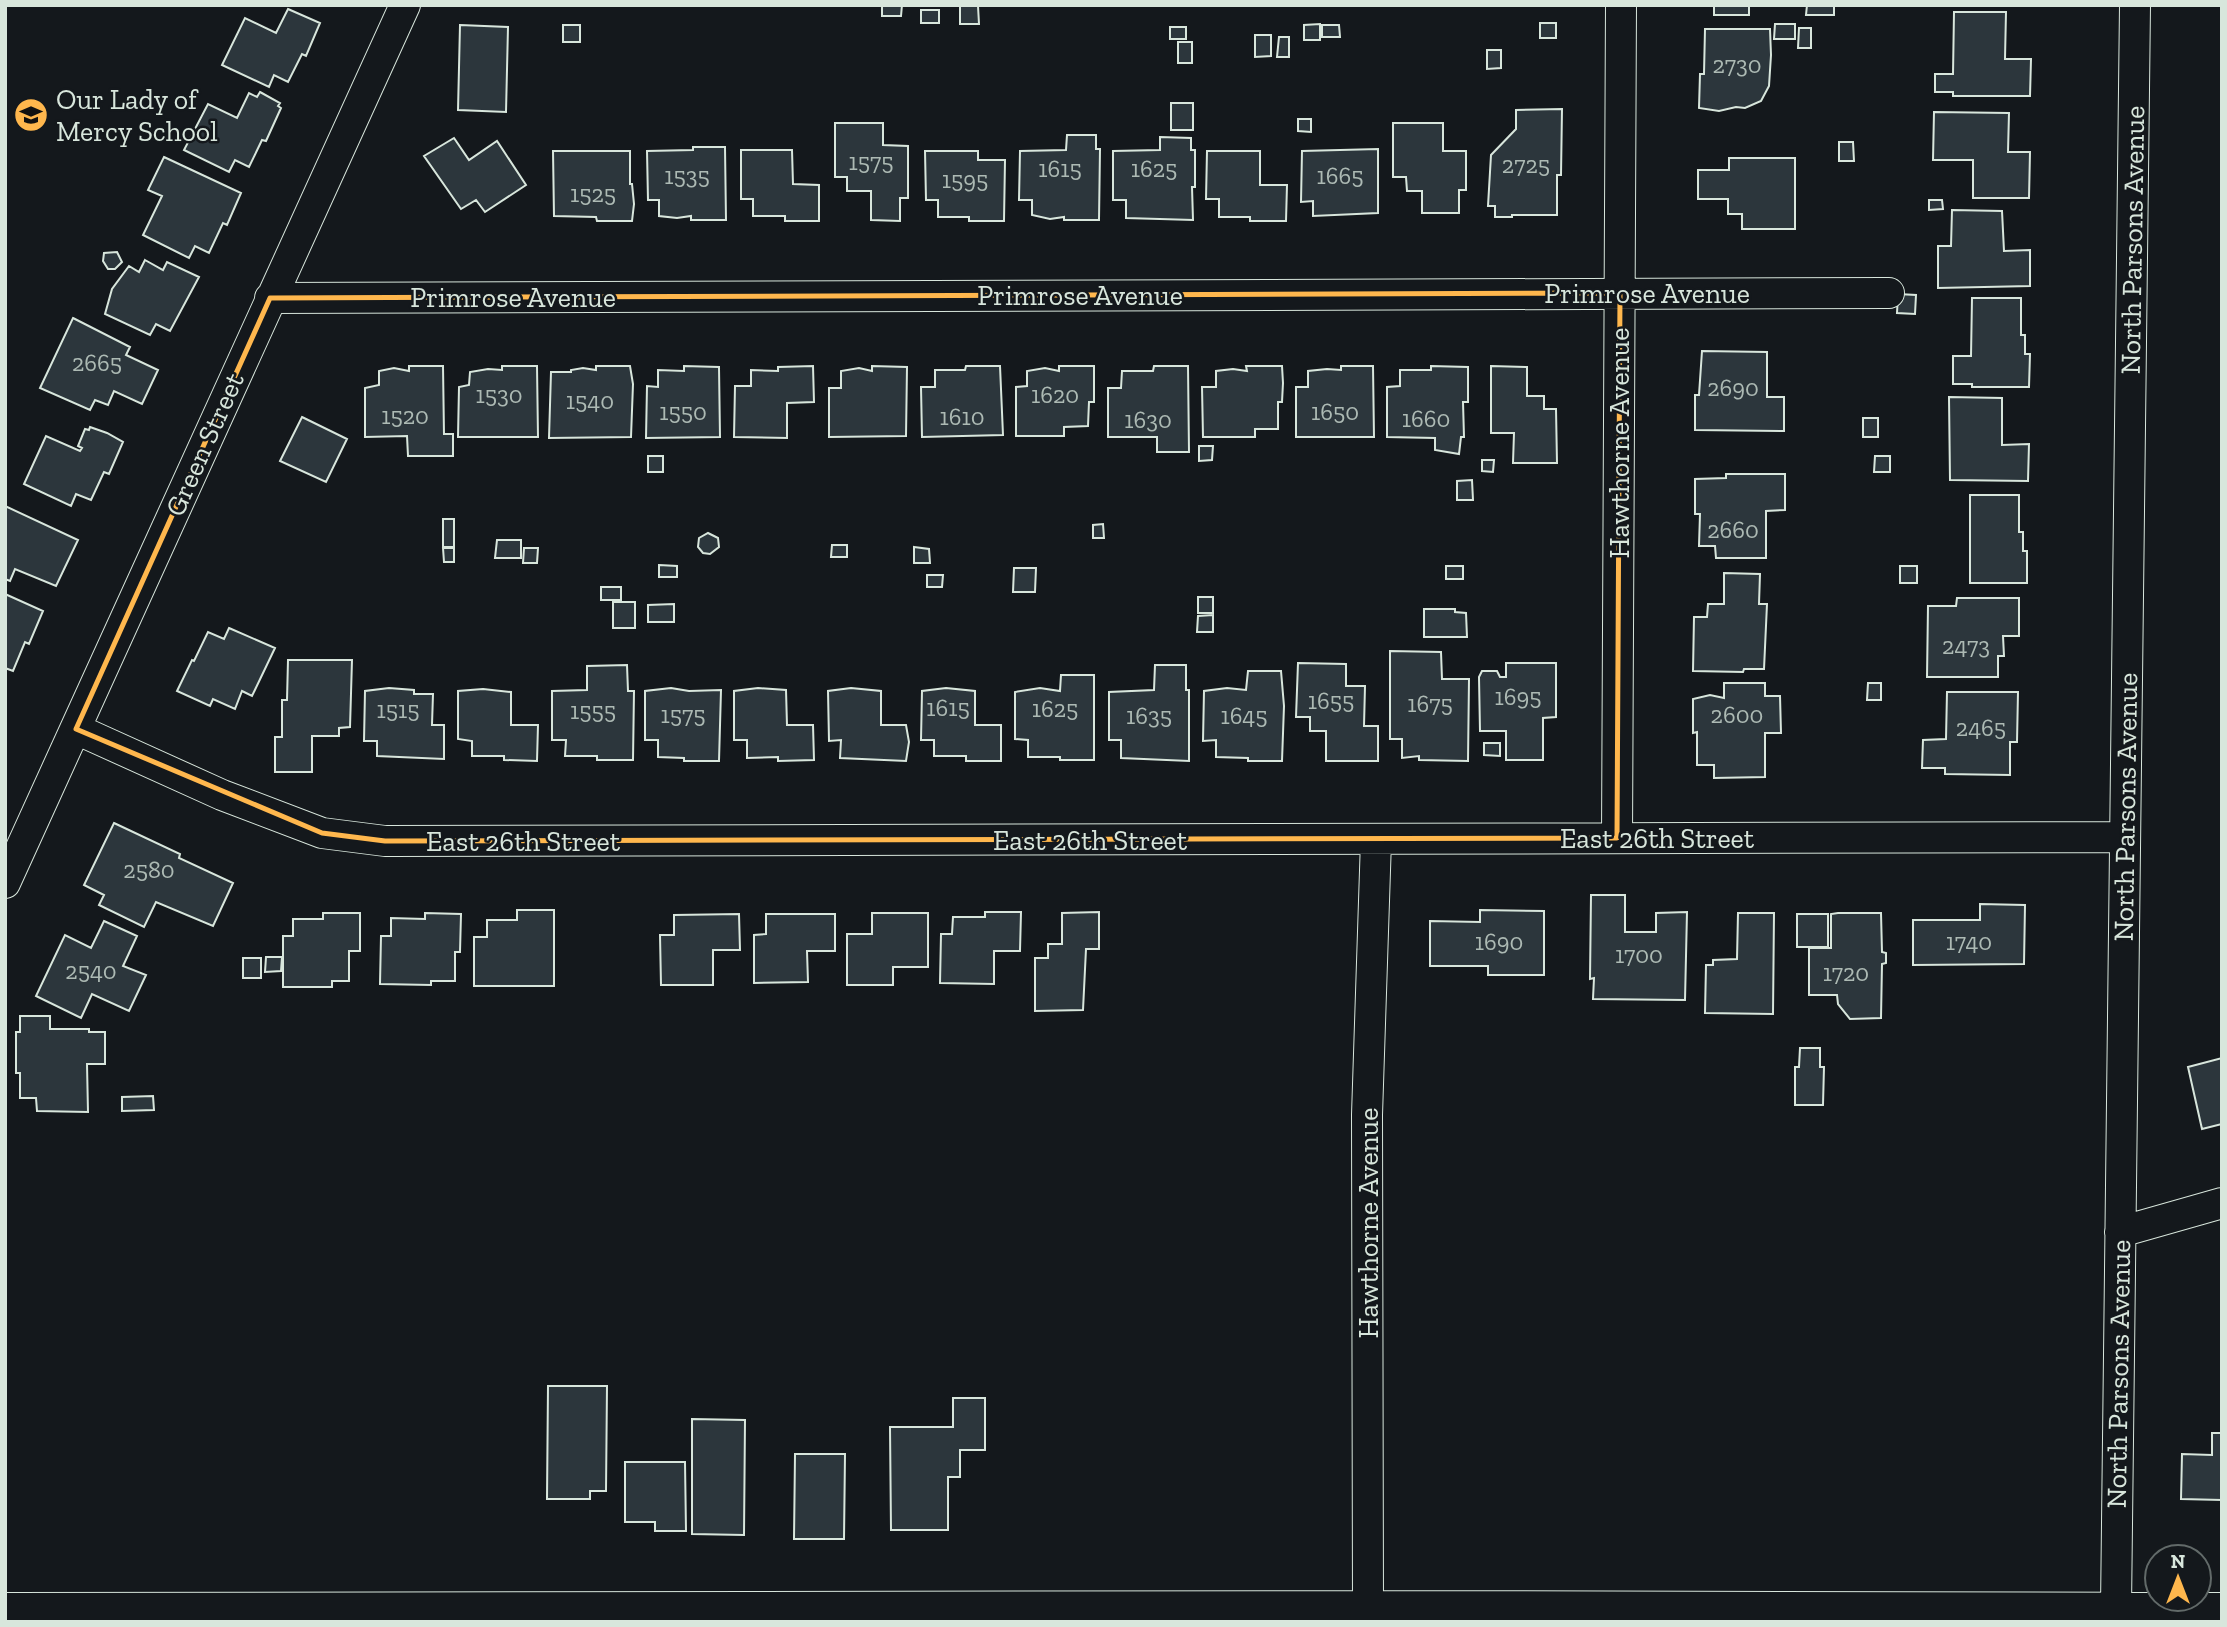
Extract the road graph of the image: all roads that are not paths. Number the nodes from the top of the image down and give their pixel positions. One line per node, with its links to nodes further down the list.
1 (405, 5): 6 (street, Green Street)
2 (1621, 5): 4 (street, Hawthorne Avenue)
3 (2135, 5): 8 (street, North Parsons Avenue)
4 (1620, 293): 5 (street, Primrose Avenue); 6 (street, Primrose Avenue); 9 (street, Hawthorne Avenue)
5 (1889, 293)
6 (270, 298): 7 (street, Green Street)
7 (76, 729): 10 (street, East 26th Street); 11 (street, Green Street)
8 (2125, 837): 9 (street, East 26th Street); 13 (street, North Parsons Avenue)
9 (1617, 838): 10 (street, East 26th Street)
10 (1376, 840): 14 (street, Hawthorne Avenue)
11 (5, 883)
12 (2222, 1203): 13 (street)
13 (2120, 1232): 16 (street, North Parsons Avenue)
14 (1368, 1606): 15 (street); 16 (street)
15 (5, 1608)
16 (2116, 1608): 17 (street)
17 (2222, 1608)

